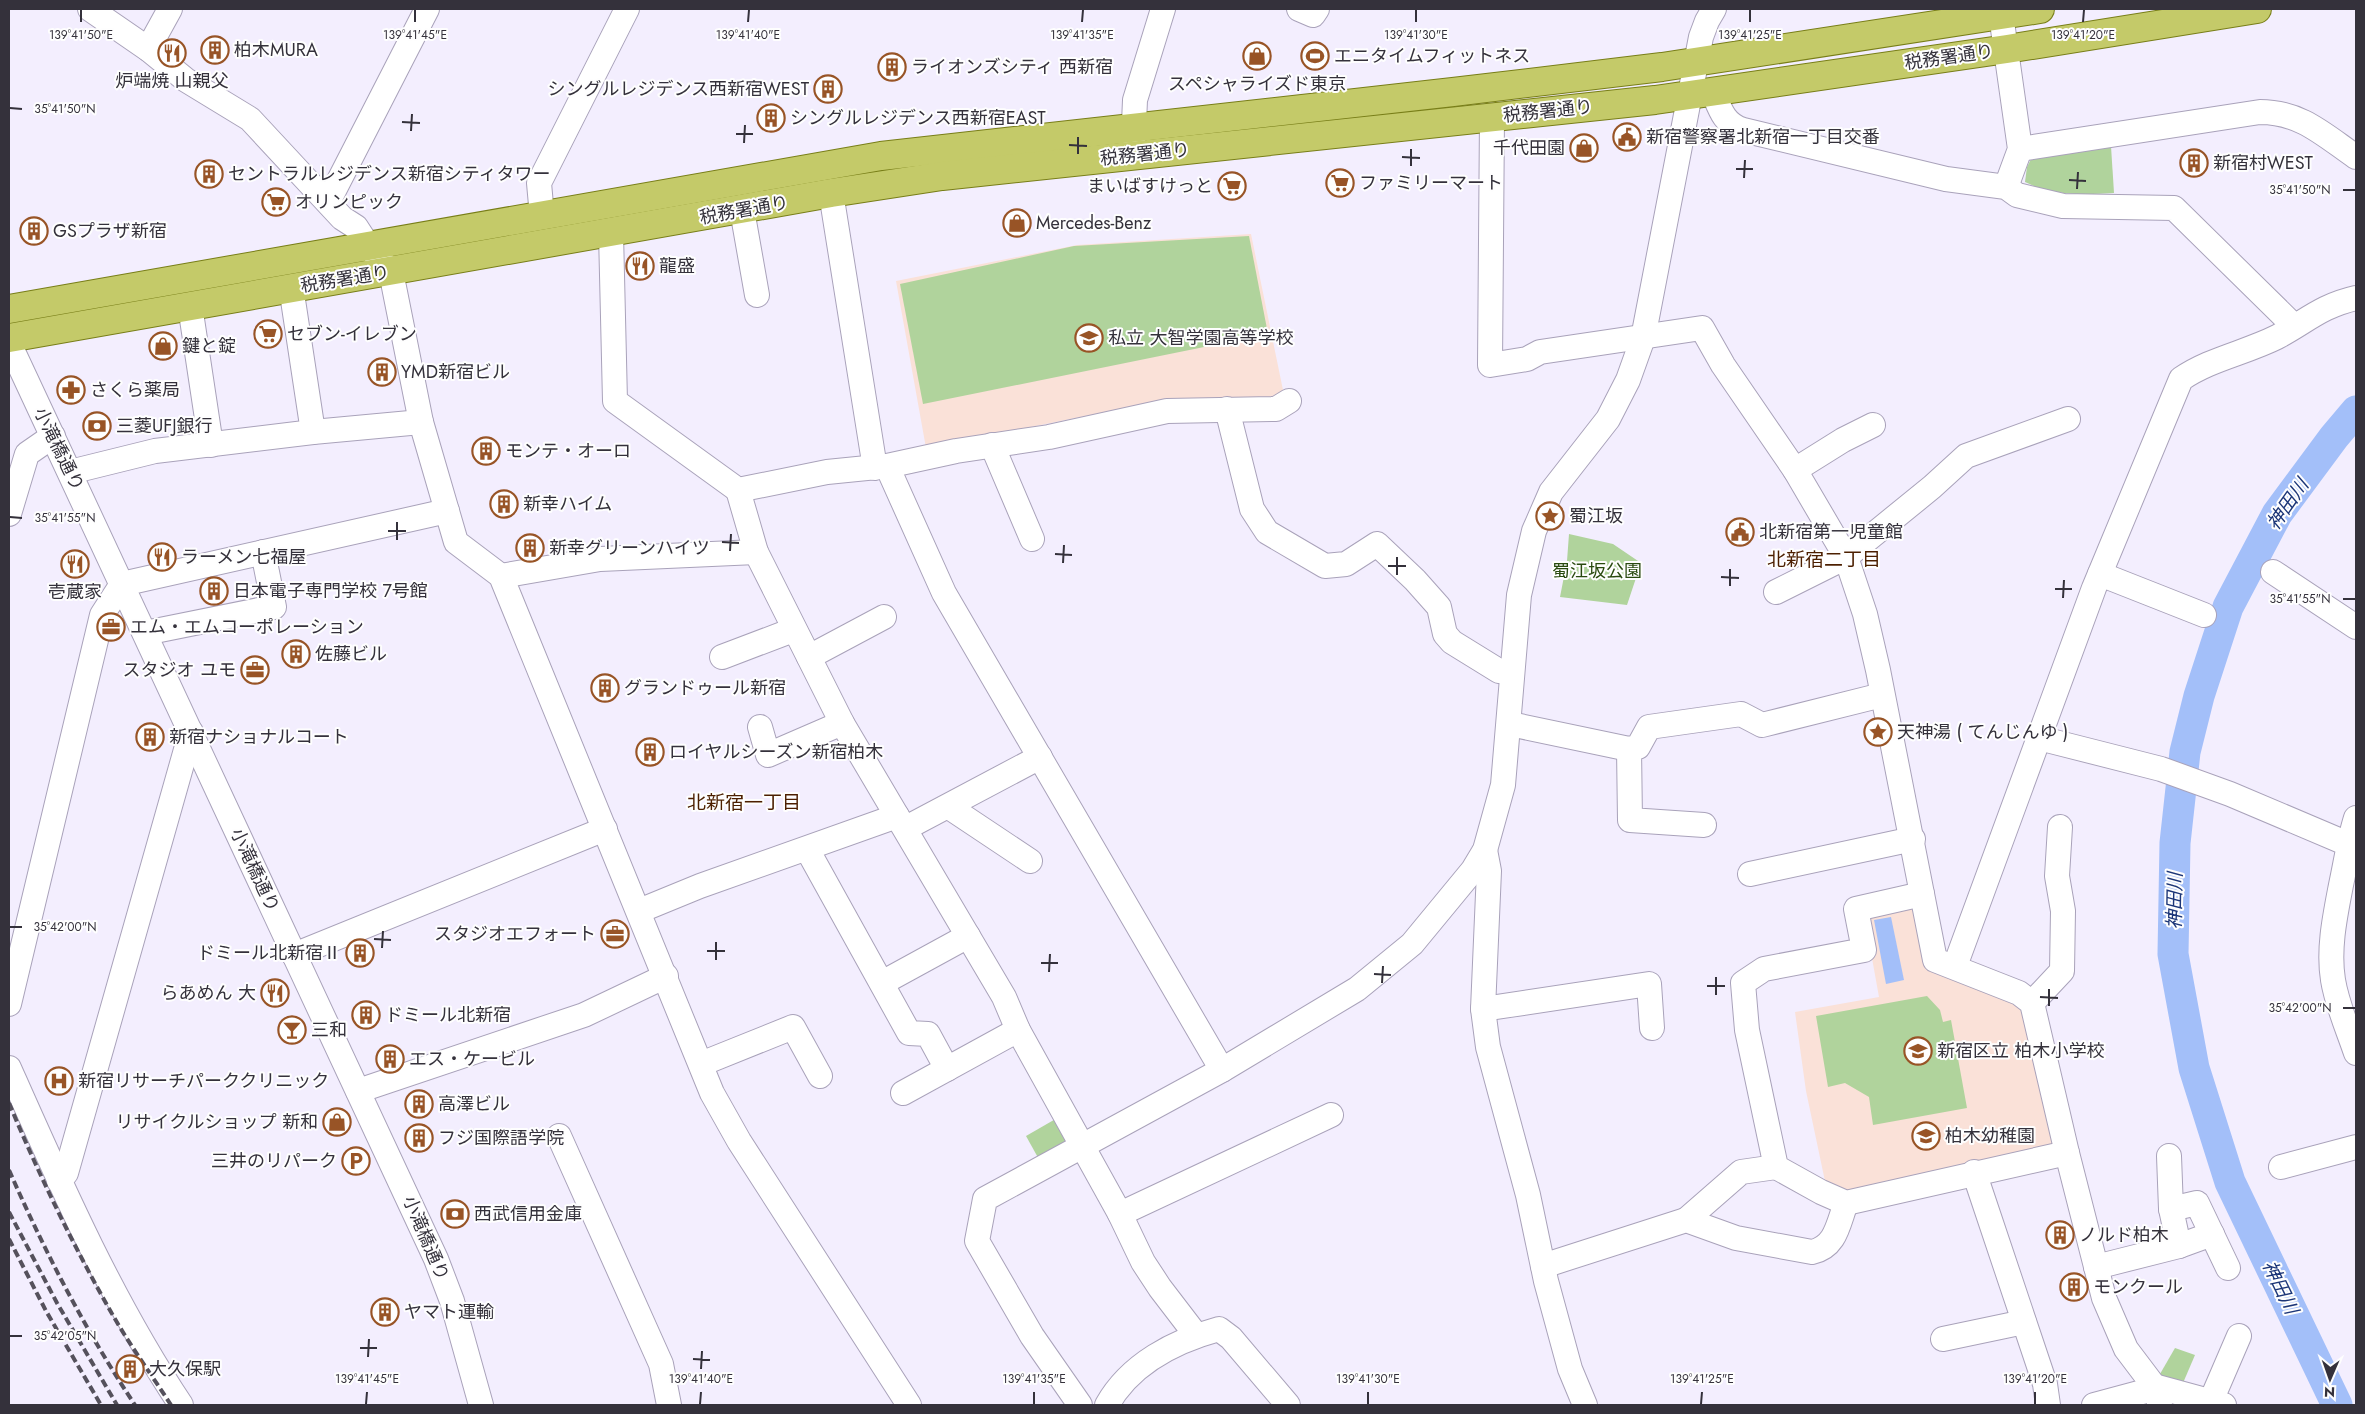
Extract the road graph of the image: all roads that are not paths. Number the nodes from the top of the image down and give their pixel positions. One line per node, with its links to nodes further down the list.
1 (90, 9): 13 (street)
2 (170, 9): 13 (street)
3 (427, 9): 25 (street)
4 (627, 9): 28 (street)
5 (1163, 9): 17 (street)
6 (1299, 9): 7 (street)
7 (1317, 9)
8 (1714, 9): 14 (street)
9 (2040, 9): 11 (main road, 税務署通り)
10 (2257, 9): 12 (main road, 税務署通り)
11 (2001, 15): 12 (street); 14 (main road, 税務署通り)
12 (2007, 49): 15 (main road, 税務署通り); 18 (street)
13 (148, 50): 25 (street)
14 (1696, 62): 15 (street); 17 (main road, 税務署通り)
15 (1701, 94): 16 (main road, 税務署通り); 23 (street); 39 (street)
16 (1492, 117): 19 (main road, 税務署通り); 39 (street)
17 (1135, 127): 19 (street); 21 (main road, 税務署通り)
18 (2020, 149): 20 (street); 23 (street)
19 (1132, 155): 22 (main road, 税務署通り)
20 (2356, 157)
21 (808, 168): 22 (main road); 26 (main road, 税務署通り)
22 (925, 179): 24 (main road, 税務署通り)
23 (2006, 186): 37 (street)
24 (832, 193): 27 (main road, 税務署通り); 50 (street)
25 (328, 202): 30 (street)
26 (614, 203): 27 (main road); 28 (main road, 税務署通り)
27 (742, 210): 29 (main road, 税務署通り); 33 (street)
28 (542, 216): 30 (main road, 税務署通り)
29 (611, 233): 31 (main road, 税務署通り); 53 (street)
30 (369, 247): 31 (street); 36 (main road, 税務署通り)
31 (391, 272): 32 (main road, 税務署通り); 44 (street)
32 (291, 288): 35 (main road, 税務署通り); 46 (street)
33 (757, 296)
34 (2356, 298): 37 (street)
35 (190, 306): 38 (main road, 税務署通り); 48 (street)
36 (9, 309)
37 (2294, 326): 61 (street)
38 (9, 338)
39 (1643, 338): 51 (street); 72 (street)
40 (9, 343): 47 (street, 小滝橋通り)
41 (1289, 401): 42 (street)
42 (1227, 409): 49 (street); 72 (street)
43 (2068, 419): 59 (street)
44 (421, 422): 46 (street); 54 (street)
45 (1873, 425): 51 (street)
46 (313, 432): 48 (street)
47 (53, 436): 52 (street, 小滝橋通り); 55 (street)
48 (211, 445): 52 (street)
49 (992, 445): 50 (street); 56 (street)
50 (881, 467): 53 (street); 80 (street)
51 (1795, 470): 59 (street)
52 (70, 472): 63 (street, 小滝橋通り)
53 (738, 490): 58 (street)
54 (447, 511): 57 (street); 62 (street)
55 (9, 514)
56 (1032, 539)
57 (263, 552): 63 (street); 69 (street)
58 (756, 552): 62 (street); 68 (street)
59 (1846, 557): 64 (street); 73 (street)
60 (2273, 572): 67 (street)
61 (2100, 574): 65 (street); 78 (street)
62 (501, 576): 86 (street)
63 (122, 584): 69 (street, 小滝橋通り); 101 (street)
64 (1776, 592)
65 (2204, 615)
66 (884, 618): 70 (street)
67 (2356, 627)
68 (793, 630): 70 (street); 71 (street)
69 (145, 634): 77 (street, 小滝橋通り)
70 (808, 657): 74 (street)
71 (722, 658)
72 (1511, 672): 75 (street)
73 (1882, 695): 79 (street); 87 (street)
74 (842, 724): 76 (street); 83 (street)
75 (1510, 724): 79 (street); 90 (street)
76 (760, 727)
77 (191, 732): 96 (street, 小滝橋通り); 122 (street)
78 (2038, 738): 88 (street); 97 (street)
79 (1629, 749): 84 (street)
80 (1040, 757): 81 (street); 109 (street)
81 (949, 807): 83 (street); 91 (street)
82 (2356, 818): 88 (street)
83 (901, 822): 89 (street); 95 (street)
84 (1704, 825)
85 (2060, 827): 100 (street)
86 (605, 830): 94 (street); 96 (street)
87 (1913, 839): 92 (street); 93 (street)
88 (2348, 844): 105 (street)
89 (807, 849): 94 (street); 99 (street)
90 (1485, 850): 102 (street); 109 (street)
91 (1030, 860)
92 (1750, 874)
93 (1922, 894): 97 (street); 119 (street)
94 (639, 911): 98 (street)
95 (968, 936): 99 (street); 104 (street)
96 (294, 955): 111 (street, 小滝橋通り)
97 (1955, 966): 100 (street)
98 (666, 976): 106 (street); 111 (street)
99 (882, 983): 108 (street)
100 (2032, 1003): 117 (street)
101 (9, 1004)
102 (1483, 1009): 103 (street); 129 (street)
103 (1652, 1028)
104 (1018, 1030): 108 (street); 115 (street)
105 (2356, 1053)
106 (701, 1064): 110 (street); 141 (street)
107 (9, 1068): 122 (street)
108 (947, 1069): 112 (street)
109 (1222, 1070): 115 (street)
110 (820, 1076)
111 (358, 1091): 139 (street, 小滝橋通り)
112 (903, 1093)
113 (1332, 1115): 125 (street)
114 (560, 1136): 140 (street)
115 (1083, 1146): 125 (street); 142 (street)
116 (2356, 1147): 120 (street)
117 (2067, 1153): 121 (street); 130 (street)
118 (2169, 1156): 124 (street)
119 (1776, 1167): 123 (street); 126 (street)
120 (2281, 1167)
121 (1974, 1172): 123 (street); 132 (street)
122 (59, 1181): 137 (street)
123 (1846, 1203): 126 (street)
124 (2171, 1209): 127 (street); 128 (street)
125 (1120, 1214): 133 (street)
126 (1686, 1220): 129 (street)
127 (2212, 1234): 128 (street); 131 (street)
128 (2179, 1246): 130 (street)
129 (1543, 1266): 145 (street)
130 (2096, 1267): 136 (street)
131 (2228, 1268)
132 (2024, 1322): 135 (street); 146 (street)
133 (1196, 1335): 143 (street); 144 (street)
134 (2239, 1336): 138 (street)
135 (1943, 1339)
136 (2157, 1395): 138 (street); 147 (street)
137 (178, 1403)
138 (2217, 1403)
139 (481, 1405)
140 (669, 1405)
141 (909, 1405)
142 (1080, 1405)
143 (1108, 1405)
144 (1288, 1405)
145 (1585, 1405)
146 (2048, 1405)
147 (2094, 1405)

